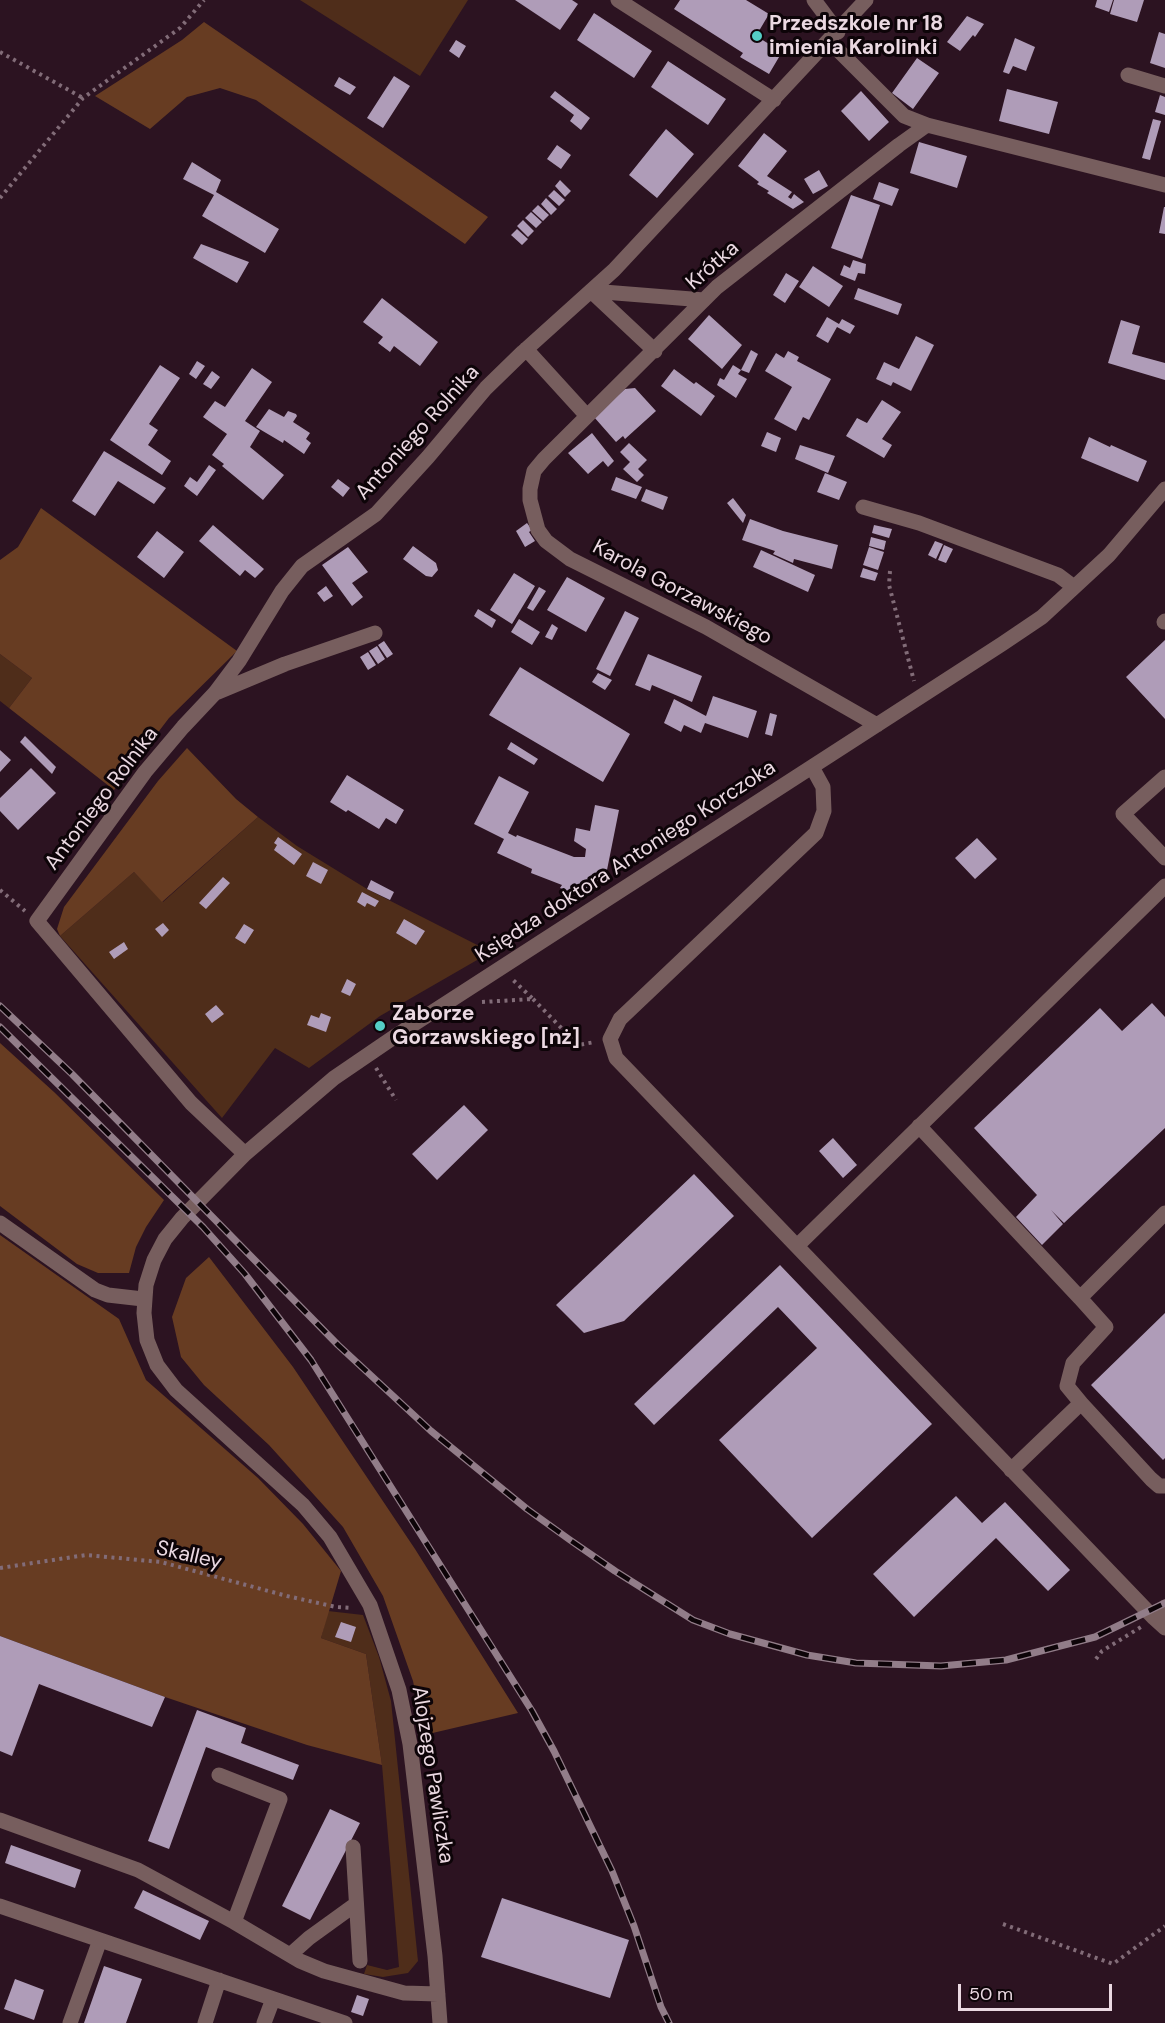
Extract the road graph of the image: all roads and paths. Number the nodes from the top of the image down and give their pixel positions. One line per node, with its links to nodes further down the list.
1 (204, 0): 9 (path)
2 (618, 0): 10 (street)
3 (813, 0): 5 (street)
4 (866, 0): 5 (street, Antoniego Rolnika)
5 (834, 37): 10 (street, Antoniego Rolnika); 11 (street)
6 (0, 52): 9 (path)
7 (1128, 75): 8 (street)
8 (1165, 86)
9 (83, 98): 13 (path)
10 (774, 100): 14 (street, Antoniego Rolnika)
11 (927, 125): 12 (street); 15 (street, Krótka)
12 (1165, 185)
13 (0, 198)
14 (591, 291): 15 (street); 16 (street, Antoniego Rolnika); 17 (street)
15 (704, 300): 17 (street, Krótka)
16 (526, 349): 18 (street); 26 (street, Antoniego Rolnika)
17 (655, 351): 18 (street, Krótka)
18 (587, 416): 19 (street, Krótka)
19 (544, 459): 27 (street, Karola Gorzawskiego)
20 (1165, 489): 23 (street, Księdza doktora Antoniego Korczoka)
21 (863, 507): 23 (street)
22 (890, 572): 25 (path)
23 (1074, 587): 27 (street, Księdza doktora Antoniego Korczoka)
24 (375, 633): 26 (street)
25 (915, 686)
26 (215, 693): 33 (street, Antoniego Rolnika)
27 (877, 725): 28 (street, Księdza doktora Antoniego Korczoka)
28 (812, 767): 37 (street); 41 (street, Księdza doktora Antoniego Korczoka)
29 (1165, 777): 30 (street)
30 (1165, 858)
31 (1165, 886): 40 (street)
32 (0, 890): 33 (path)
33 (37, 921): 41 (street)
34 (509, 976): 35 (path)
35 (533, 999): 36 (path); 37 (path)
36 (480, 1002)
37 (610, 1039): 44 (street)
38 (373, 1064): 39 (path)
39 (396, 1100)
40 (920, 1126): 44 (street); 45 (street)
41 (244, 1154): 46 (street, Księdza doktora Antoniego Korczoka)
42 (1165, 1213): 45 (street)
43 (0, 1223): 46 (street)
44 (797, 1246): 48 (street)
45 (1080, 1298): 47 (street)
46 (143, 1299): 51 (street, Alojzego Pawliczka)
47 (1081, 1403): 48 (street); 49 (street)
48 (1011, 1470): 52 (street)
49 (1165, 1486)
50 (0, 1568): 51 (path, Skalley)
51 (370, 1605): 66 (street, Alojzego Pawliczka)
52 (1161, 1618): 53 (path)
53 (1096, 1659)
54 (219, 1775): 59 (street)
55 (0, 1820): 59 (street)
56 (353, 1847): 57 (street)
57 (356, 1904): 63 (street); 64 (street)
58 (0, 1906): 62 (street)
59 (234, 1922): 63 (street)
60 (1003, 1924): 61 (path)
61 (1165, 1926)
62 (100, 1940): 65 (street); 68 (street)
63 (290, 1955): 66 (street)
64 (360, 1960)
65 (219, 1980): 67 (street); 69 (street)
66 (438, 1994): 72 (street, Alojzego Pawliczka)
67 (273, 1998): 70 (street); 71 (street)
68 (70, 2023)
69 (205, 2023)
70 (264, 2023)
71 (345, 2023)
72 (440, 2023)

